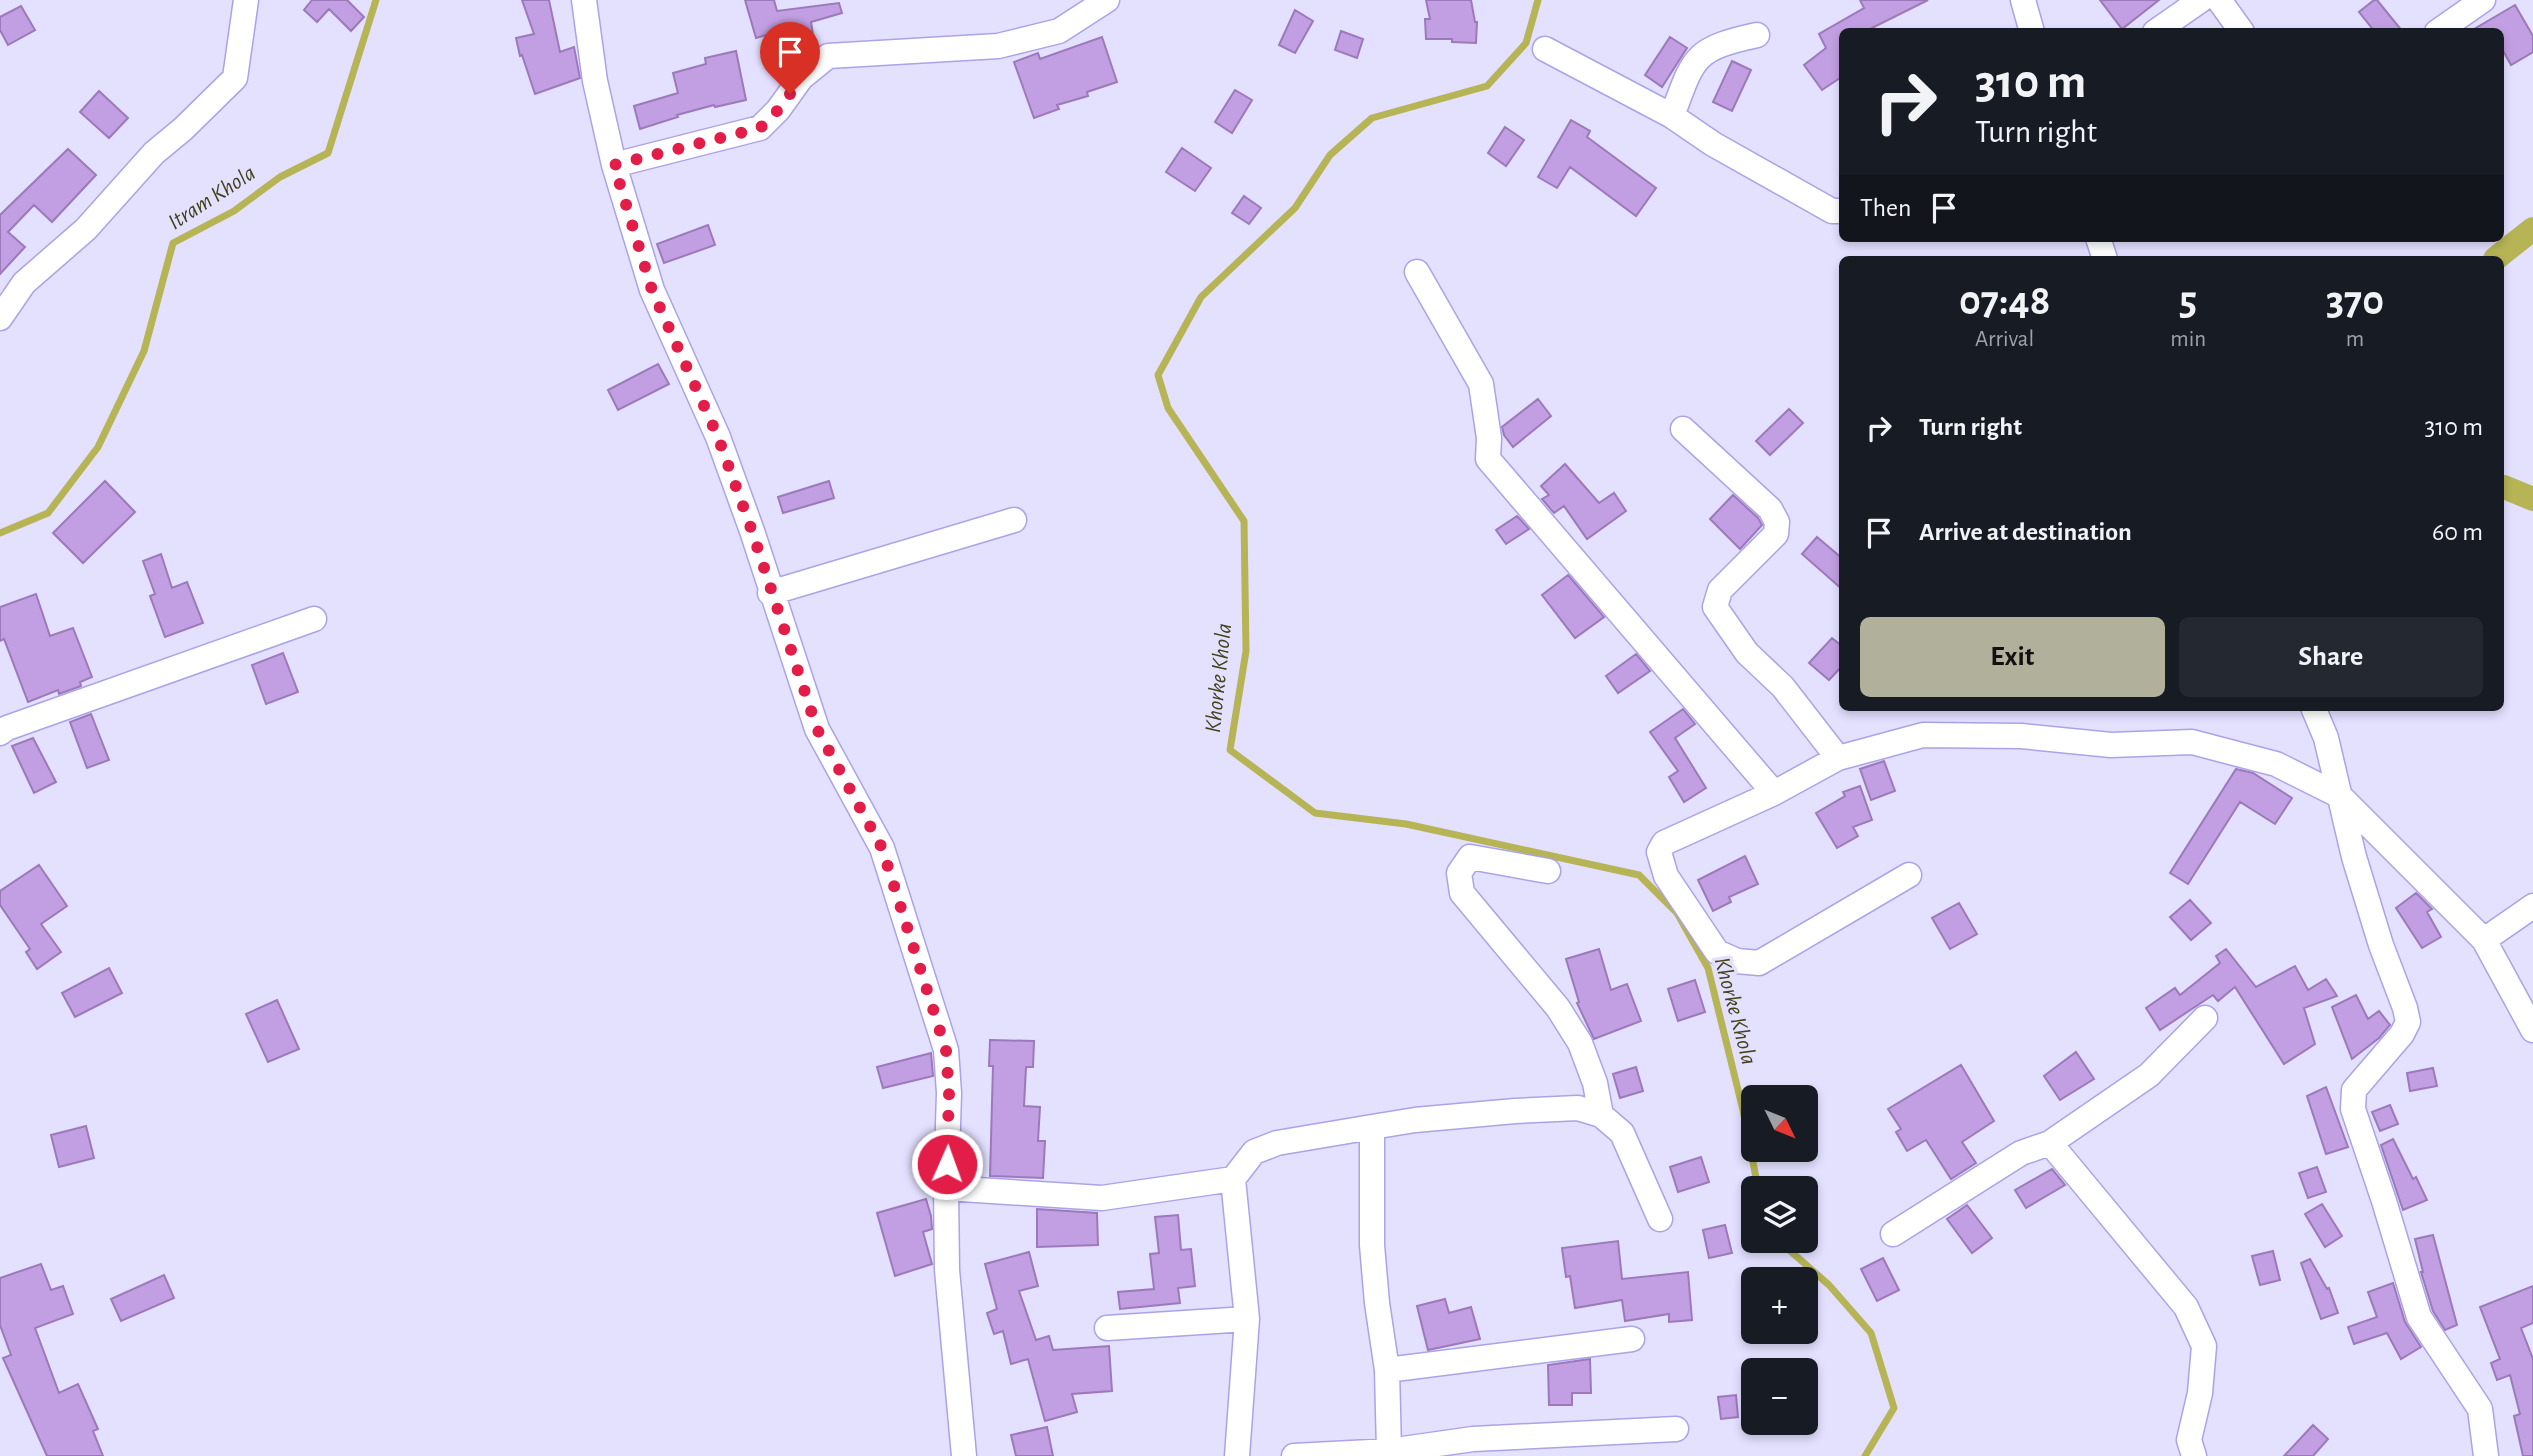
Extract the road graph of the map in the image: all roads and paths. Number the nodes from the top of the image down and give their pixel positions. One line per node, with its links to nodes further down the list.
1 (246, 0): 18 (street)
2 (584, 0): 15 (street)
3 (1107, 0): 15 (street)
4 (2023, 0): 8 (street)
5 (2200, 0): 9 (street)
6 (2219, 0): 10 (street)
7 (2483, 0): 11 (street)
8 (2031, 28)
9 (2161, 28)
10 (2239, 28)
11 (2443, 28)
12 (1757, 35): 14 (street)
13 (1545, 50): 14 (street)
14 (1672, 116): 16 (street)
15 (614, 165): 21 (street)
16 (1839, 211)
17 (1417, 272): 26 (street)
18 (0, 318)
19 (1683, 429): 25 (street)
20 (1014, 520): 21 (street)
21 (771, 593): 38 (street)
22 (314, 619): 24 (street)
23 (2315, 711): 27 (street)
24 (0, 733)
25 (1838, 758): 26 (street); 27 (street)
26 (1774, 793): 29 (street)
27 (2340, 796): 31 (street); 51 (street)
28 (1548, 871): 34 (street)
29 (1909, 876)
30 (2533, 906): 31 (street)
31 (2484, 940): 33 (street)
32 (2204, 1018): 36 (street)
33 (2533, 1030)
34 (1601, 1115): 35 (street); 39 (street)
35 (1372, 1126): 37 (street); 44 (street)
36 (2050, 1143): 40 (street); 50 (street)
37 (1233, 1179): 38 (street); 41 (street)
38 (946, 1188): 47 (street)
39 (1660, 1219)
40 (1893, 1234)
41 (1247, 1319): 42 (street); 48 (street)
42 (1107, 1328)
43 (1632, 1339): 44 (street)
44 (1388, 1370): 46 (street)
45 (1676, 1429): 46 (street)
46 (1389, 1451): 49 (street)
47 (964, 1456)
48 (1237, 1456)
49 (1294, 1456)
50 (2194, 1456)
51 (2486, 1456)

